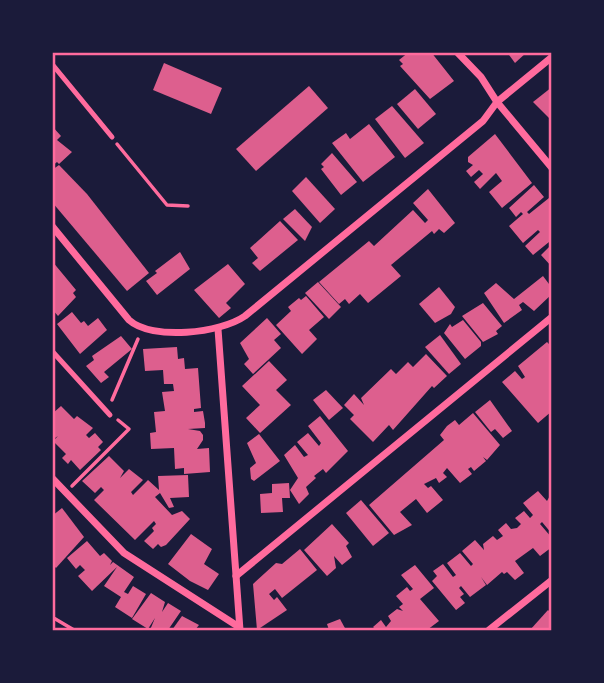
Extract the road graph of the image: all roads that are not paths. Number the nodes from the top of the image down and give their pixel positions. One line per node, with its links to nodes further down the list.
1 (457, 52): 4 (street)
2 (551, 57): 4 (street)
3 (52, 64): 5 (lane)
4 (497, 102): 6 (street); 9 (street)
5 (112, 137)
6 (551, 168)
7 (52, 226): 9 (street)
8 (551, 317): 13 (street)
9 (218, 328): 13 (street)
10 (52, 351): 11 (lane)
11 (110, 415)
12 (52, 478): 15 (street)
13 (236, 576): 15 (street)
14 (551, 580): 16 (street)
15 (240, 629)
16 (488, 631)

